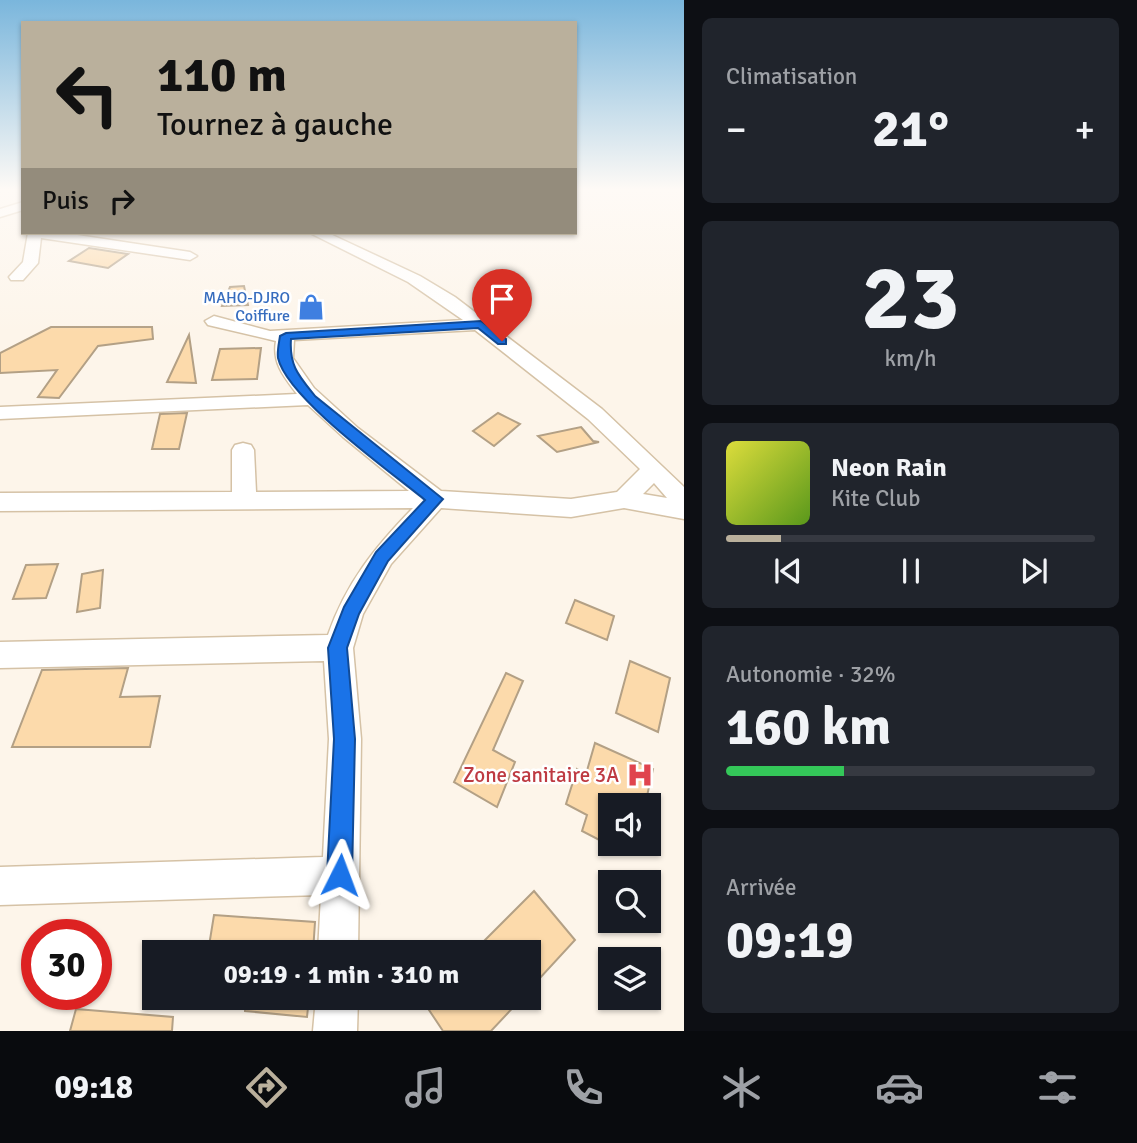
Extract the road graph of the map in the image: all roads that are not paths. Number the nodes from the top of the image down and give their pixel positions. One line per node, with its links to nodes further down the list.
1 (35, 236): 5 (street)
2 (56, 236): 4 (street)
3 (324, 236): 7 (street)
4 (190, 257)
5 (17, 276)
6 (214, 321): 8 (street)
7 (481, 324): 8 (street); 12 (street)
8 (286, 336): 9 (street)
9 (311, 399): 10 (street); 13 (street)
10 (0, 413)
11 (243, 450): 15 (street)
12 (654, 469): 14 (street); 17 (street)
13 (435, 499): 14 (street); 15 (street); 19 (street)
14 (624, 499): 18 (street)
15 (244, 500): 16 (street)
16 (0, 502)
17 (684, 502)
18 (684, 510)
19 (338, 648): 20 (street); 21 (street)
20 (0, 655)
21 (340, 875): 22 (street); 23 (street)
22 (0, 886)
23 (338, 940)
24 (336, 1010): 25 (street)
25 (335, 1031)

